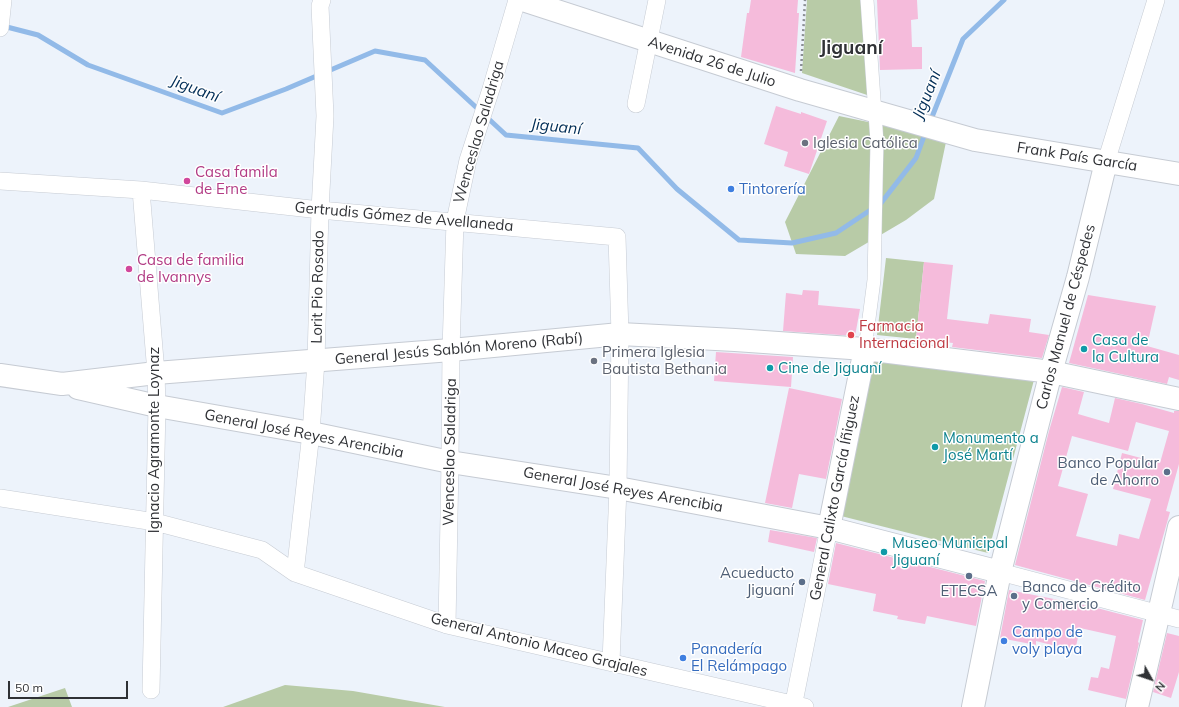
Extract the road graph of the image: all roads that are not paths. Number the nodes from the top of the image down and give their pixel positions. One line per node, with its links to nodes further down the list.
1 (3, 0): 8 (street)
2 (517, 0): 18 (street, Wenceslao Saladriga)
3 (524, 0): 9 (street, Avenida 26 de Julio)
4 (657, 0): 9 (street)
5 (867, 0): 11 (street, General Calixto García Íñiguez)
6 (1156, 0): 13 (street, Carlos Manuel de Céspedes)
7 (321, 3): 17 (street, Lorit Pio Rosado)
8 (0, 28)
9 (649, 42): 10 (street); 11 (street, Avenida 26 de Julio)
10 (636, 104)
11 (875, 111): 12 (street, Avenida 26 de Julio); 21 (street, General Calixto García Íñiguez)
12 (903, 119): 13 (street, Frank País García)
13 (1106, 162): 14 (street, Frank País García); 23 (street, Carlos Manuel de Céspedes)
14 (1179, 174)
15 (0, 180): 16 (street, Gertrudis Gómez de Avellaneda)
16 (141, 190): 17 (street, Gertrudis Gómez de Avellaneda); 24 (street, Ignacio Agramonte Loynaz)
17 (320, 210): 18 (street, Gertrudis Gómez de Avellaneda); 22 (street, Lorit Pio Rosado)
18 (455, 221): 19 (street, Gertrudis Gómez de Avellaneda); 20 (street, Wenceslao Saladriga)
19 (620, 334): 20 (street, General Jesús Sablón Moreno (Rabí)); 21 (street, General Jesús Sablón Moreno (Rabí)); 31 (street)
20 (451, 350): 22 (street, General Jesús Sablón Moreno (Rabí)); 30 (street, Wenceslao Saladriga)
21 (865, 350): 23 (street, General Jesús Sablón Moreno (Rabí)); 35 (street, General Calixto García Íñiguez)
22 (316, 361): 24 (street, General Jesús Sablón Moreno (Rabí)); 29 (street, Lorit Pio Rosado)
23 (1051, 372): 27 (street, General Jesús Sablón Moreno (Rabí)); 36 (street, Carlos Manuel de Céspedes)
24 (156, 373): 26 (street, General Jesús Sablón Moreno (Rabí)); 28 (street, Ignacio Agramonte Loynaz)
25 (0, 374): 26 (street, General Jesús Sablón Moreno (Rabí))
26 (62, 384): 28 (street, General José Reyes Arencibia)
27 (1179, 399)
28 (157, 406): 29 (street, General José Reyes Arencibia); 33 (street, Ignacio Agramonte Loynaz)
29 (311, 434): 30 (street, General José Reyes Arencibia); 37 (street, Lorit Pio Rosado)
30 (450, 462): 31 (street, General José Reyes Arencibia); 39 (street, Wenceslao Saladriga)
31 (618, 488): 35 (street, General José Reyes Arencibia); 40 (street)
32 (0, 498): 33 (street, General Antonio Maceo Grajales)
33 (155, 522): 37 (street, General Antonio Maceo Grajales); 41 (street, Ignacio Agramonte Loynaz)
34 (1179, 527): 38 (street)
35 (829, 528): 36 (street, General José Reyes Arencibia); 42 (street, General Calixto García Íñiguez)
36 (1000, 572): 38 (street, General José Reyes Arencibia); 43 (street, Carlos Manuel de Céspedes)
37 (295, 573): 39 (street, General Antonio Maceo Grajales)
38 (1169, 617): 44 (street)
39 (447, 625): 40 (street, General Antonio Maceo Grajales)
40 (612, 662): 42 (street, General Antonio Maceo Grajales)
41 (151, 690)
42 (797, 706)
43 (973, 707)
44 (1137, 707)

